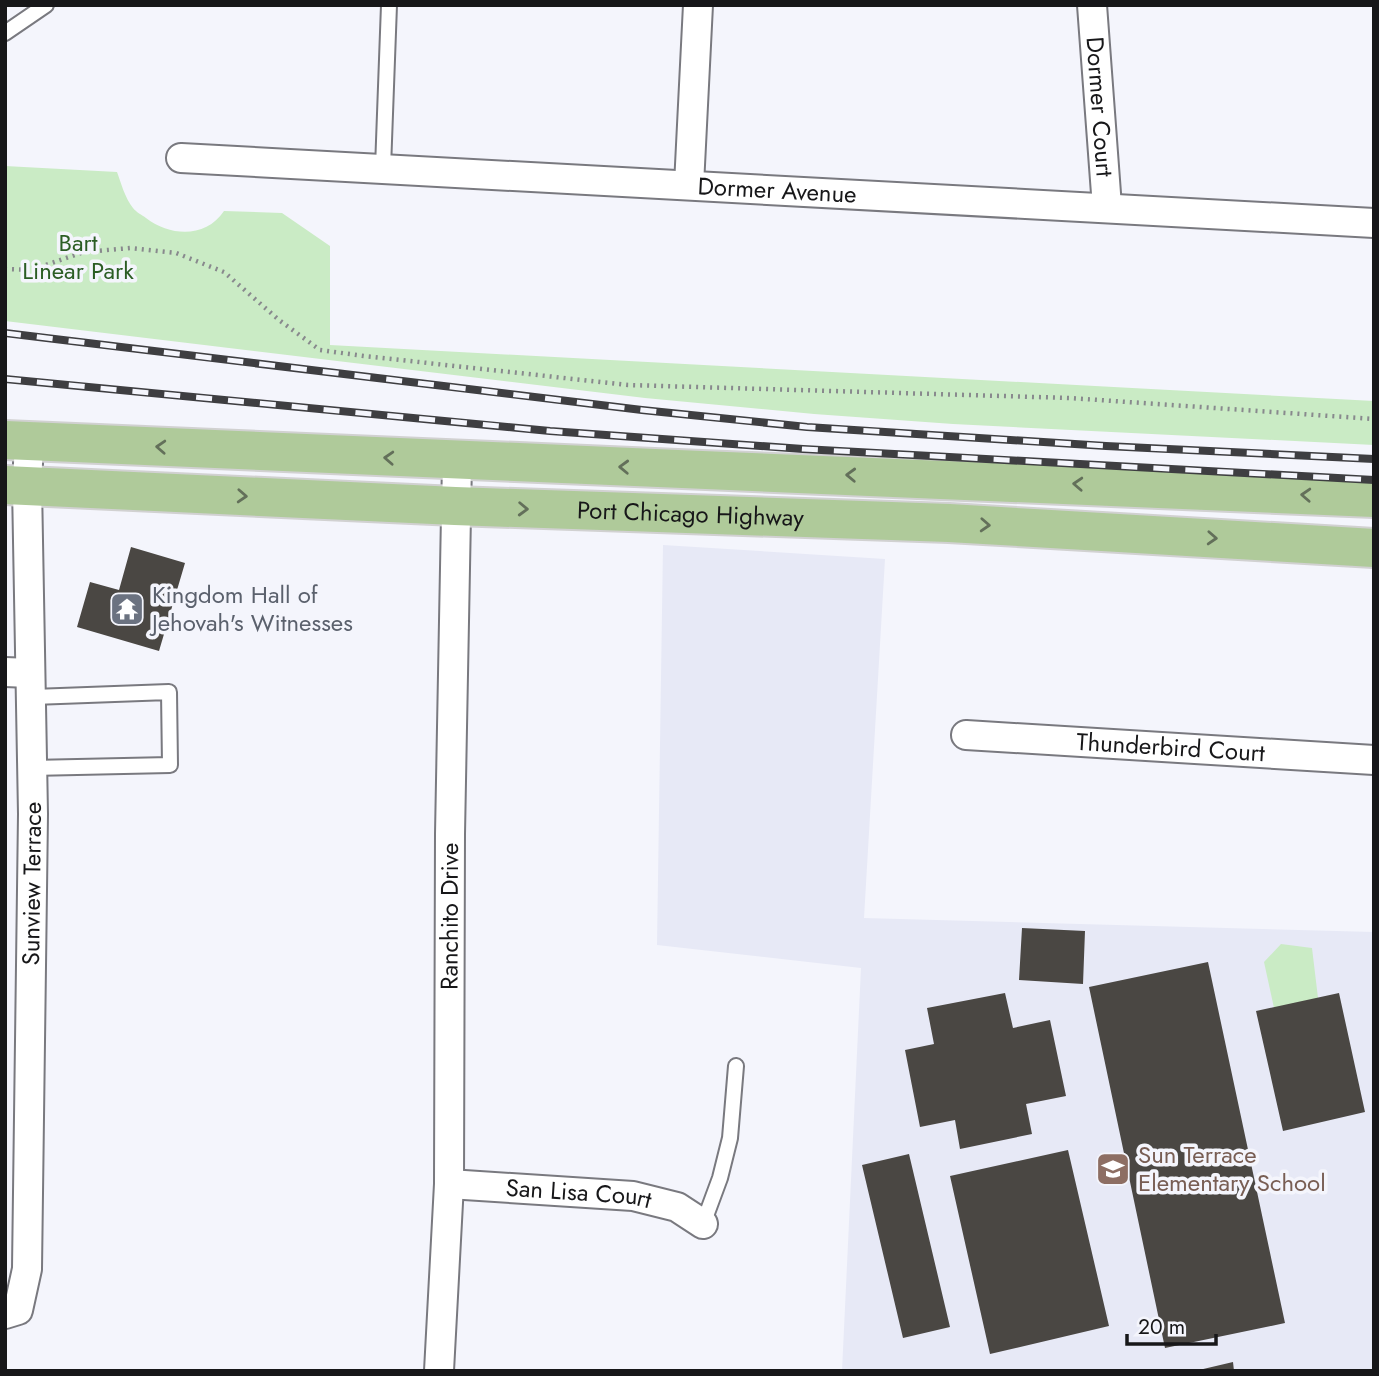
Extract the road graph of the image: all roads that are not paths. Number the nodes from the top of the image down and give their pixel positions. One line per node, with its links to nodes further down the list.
1 (46, 5): 5 (lane)
2 (389, 5): 7 (lane)
3 (698, 5): 8 (street)
4 (1092, 5): 9 (street, Dormer Court)
5 (5, 33)
6 (181, 158): 7 (street, Dormer Avenue)
7 (383, 168): 8 (street, Dormer Avenue)
8 (689, 185): 9 (street, Dormer Avenue)
9 (1107, 206): 10 (street, Dormer Avenue)
10 (1374, 223)
11 (17, 441): 12 (main road, Port Chicago Highway, one-way to 11); 13 (street, Sunview Terrace)
12 (457, 461): 14 (main road, Port Chicago Highway, one-way to 12); 15 (street, Ranchito Drive)
13 (16, 486): 15 (main road, Port Chicago Highway, one-way to 15); 17 (street, Sunview Terrace)
14 (1374, 498)
15 (455, 506): 16 (main road, Port Chicago Highway, one-way to 16); 22 (street, Ranchito Drive)
16 (1374, 548)
17 (23, 681): 20 (street, Sunview Terrace); 20 (lane)
18 (966, 735): 19 (street, Thunderbird Court)
19 (1374, 760)
20 (32, 768): 24 (street, Sunview Terrace)
21 (736, 1066): 23 (lane)
22 (449, 1184): 23 (street, San Lisa Court); 25 (street, Ranchito Drive)
23 (703, 1224)
24 (5, 1314)
25 (439, 1371)

